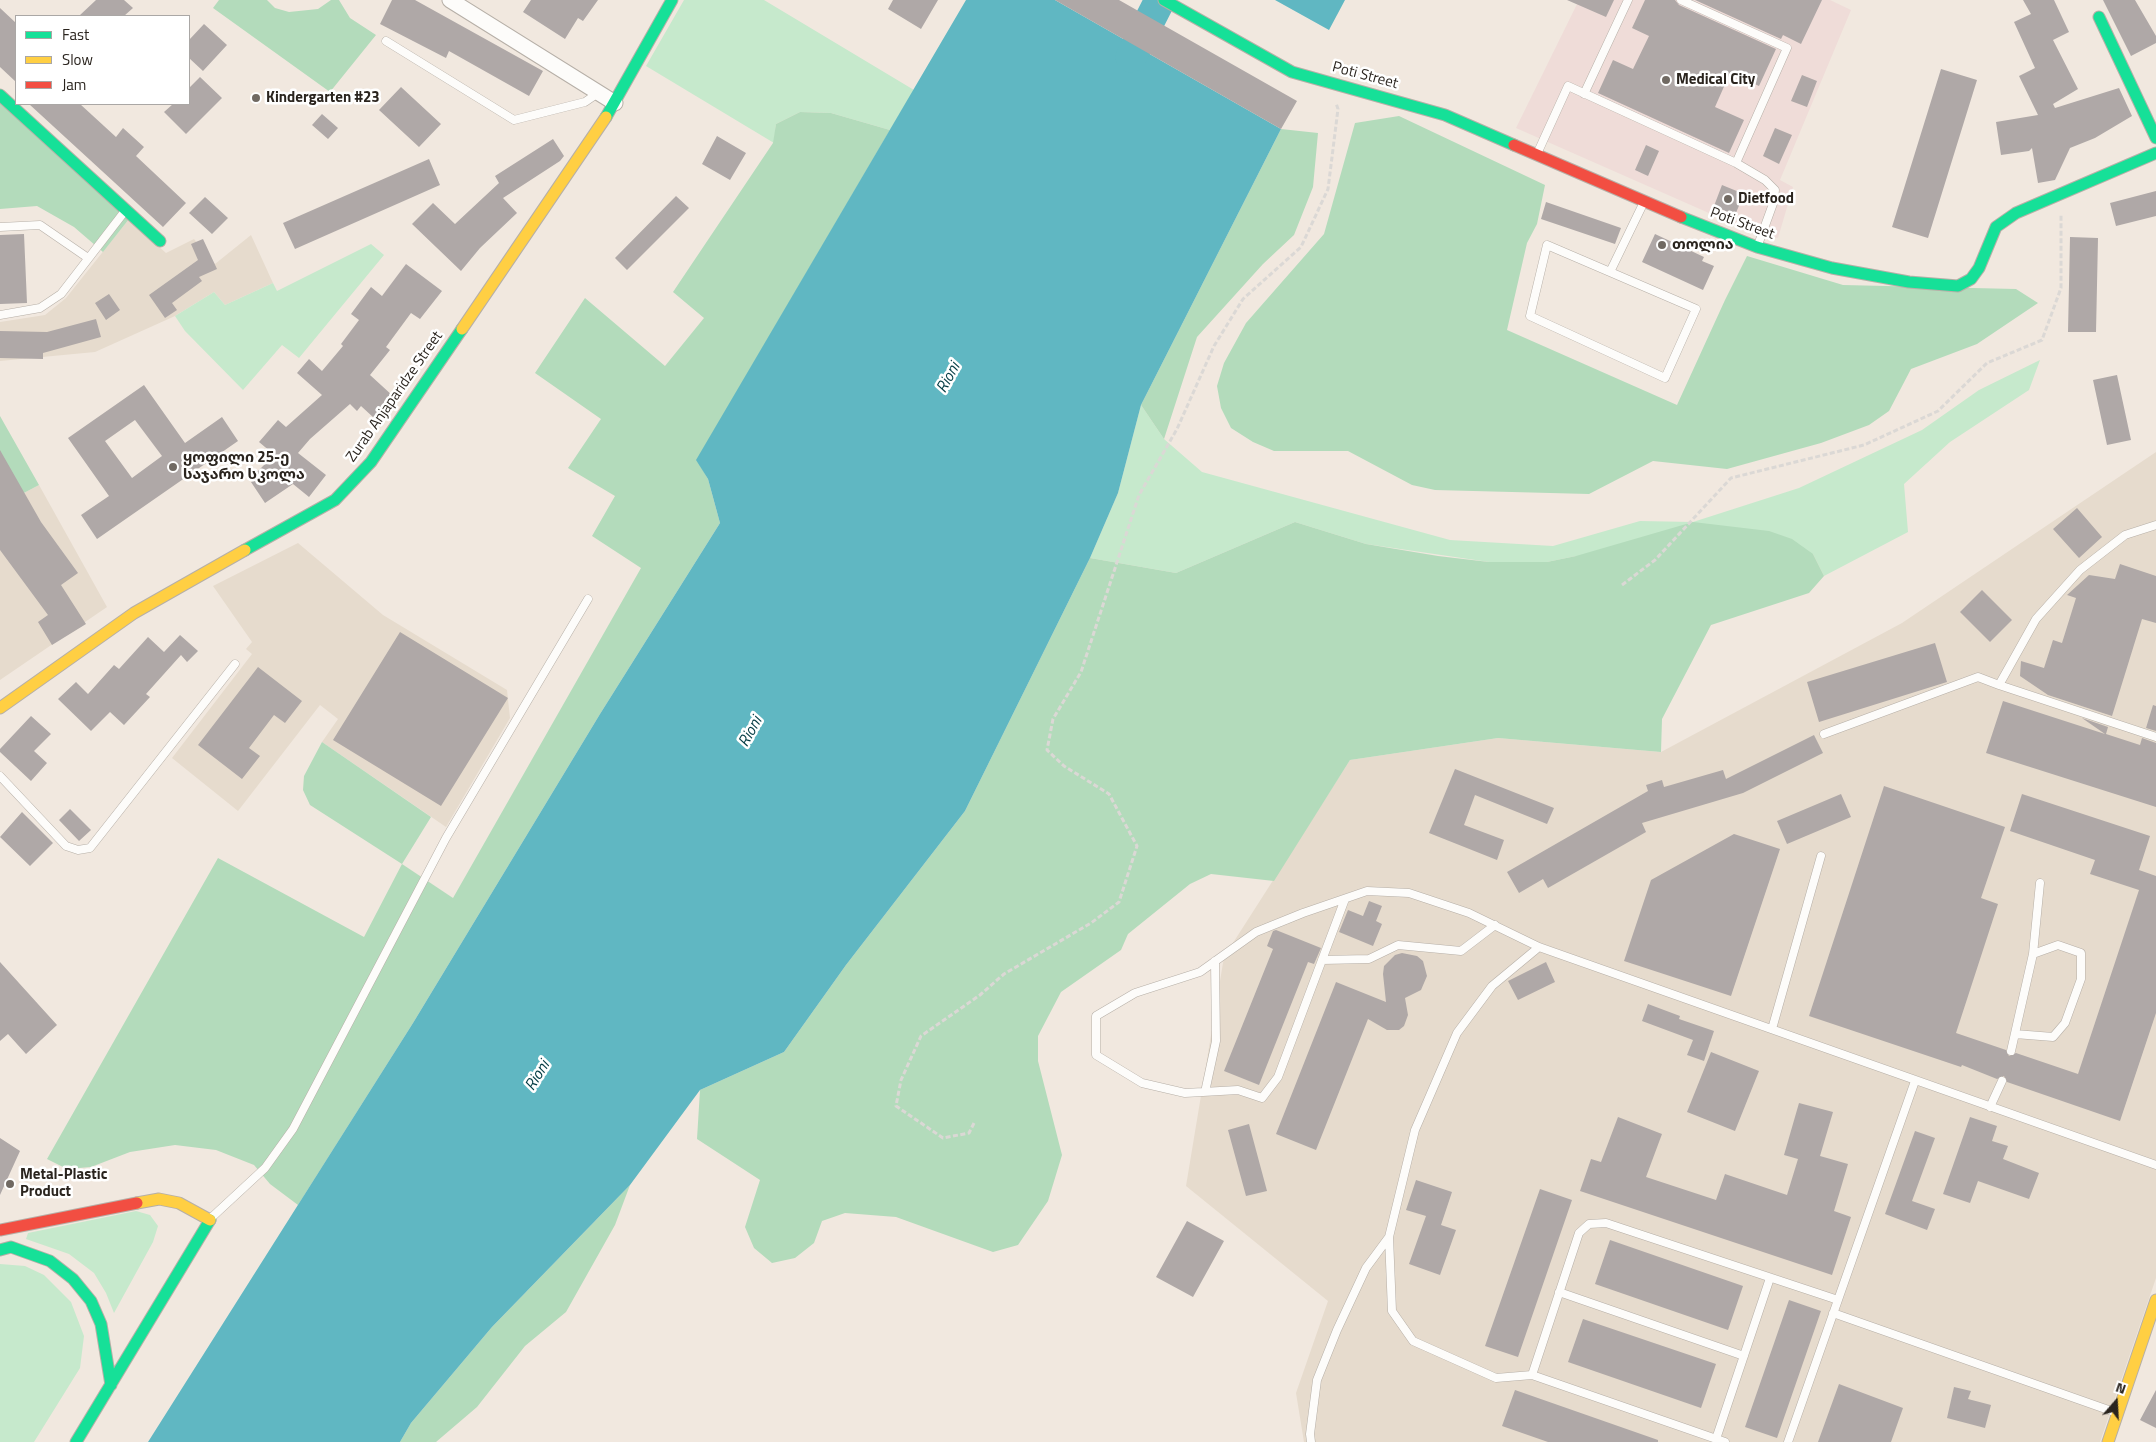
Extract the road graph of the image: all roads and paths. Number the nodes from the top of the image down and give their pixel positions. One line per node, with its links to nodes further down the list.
1 (450, 0): 9 (street)
2 (672, 0): 12 (street, Zurab Anjaparidze Street)
3 (1164, 0): 8 (street, Poti Street)
4 (1628, 0): 10 (lane)
5 (1681, 0): 16 (lane)
6 (2099, 17): 13 (street)
7 (386, 41): 9 (lane)
8 (1328, 82): 15 (street, Poti Street); 50 (path)
9 (598, 93): 12 (street)
10 (1584, 94): 15 (lane); 16 (lane)
11 (0, 95): 19 (street)
12 (615, 103): 31 (street, Zurab Anjaparidze Street)
13 (2156, 138)
14 (2156, 153): 17 (street, Poti Street)
15 (1537, 154): 18 (street, Poti Street)
16 (1736, 163): 22 (lane)
17 (2062, 194): 22 (street, Poti Street); 27 (path)
18 (1644, 202): 22 (street, Poti Street); 24 (lane)
19 (126, 210): 21 (street); 23 (lane)
20 (0, 226): 23 (lane)
21 (160, 242)
22 (1757, 247)
23 (88, 258): 25 (lane)
24 (1610, 272): 24 (lane)
25 (0, 315)
26 (2156, 525): 30 (lane)
27 (1622, 585)
28 (588, 599): 52 (lane)
29 (235, 664): 34 (lane)
30 (1999, 685): 32 (lane); 33 (lane)
31 (0, 708)
32 (1824, 734)
33 (2156, 737)
34 (0, 776)
35 (1821, 856): 43 (lane)
36 (2040, 883): 40 (lane)
37 (1345, 899): 38 (lane); 41 (lane); 42 (lane)
38 (1495, 926): 39 (lane); 41 (lane)
39 (1539, 947): 43 (lane); 54 (lane)
40 (2033, 954): 44 (lane); 44 (lane)
41 (1322, 960): 48 (lane)
42 (1216, 961): 48 (lane); 48 (lane)
43 (1772, 1029): 46 (lane)
44 (2015, 1034): 45 (lane)
45 (2011, 1051)
46 (1916, 1081): 49 (lane); 58 (lane)
47 (2002, 1081): 49 (lane)
48 (1205, 1092)
49 (1990, 1107): 51 (lane)
50 (974, 1123)
51 (2156, 1165)
52 (210, 1220): 53 (street); 63 (street)
53 (0, 1230)
54 (1389, 1237): 62 (lane); 67 (lane)
55 (0, 1250): 63 (street)
56 (1770, 1278): 57 (lane); 58 (lane); 61 (lane)
57 (1559, 1292): 61 (lane); 62 (lane)
58 (1838, 1300): 60 (lane)
59 (2156, 1300): 64 (street)
60 (1833, 1313): 64 (lane); 69 (lane)
61 (1744, 1356): 65 (lane)
62 (1532, 1375): 65 (lane)
63 (111, 1385): 66 (street)
64 (2117, 1413): 70 (street)
65 (1716, 1439): 68 (lane)
66 (76, 1442)
67 (1311, 1442)
68 (1725, 1442)
69 (1788, 1442)
70 (2108, 1442)

